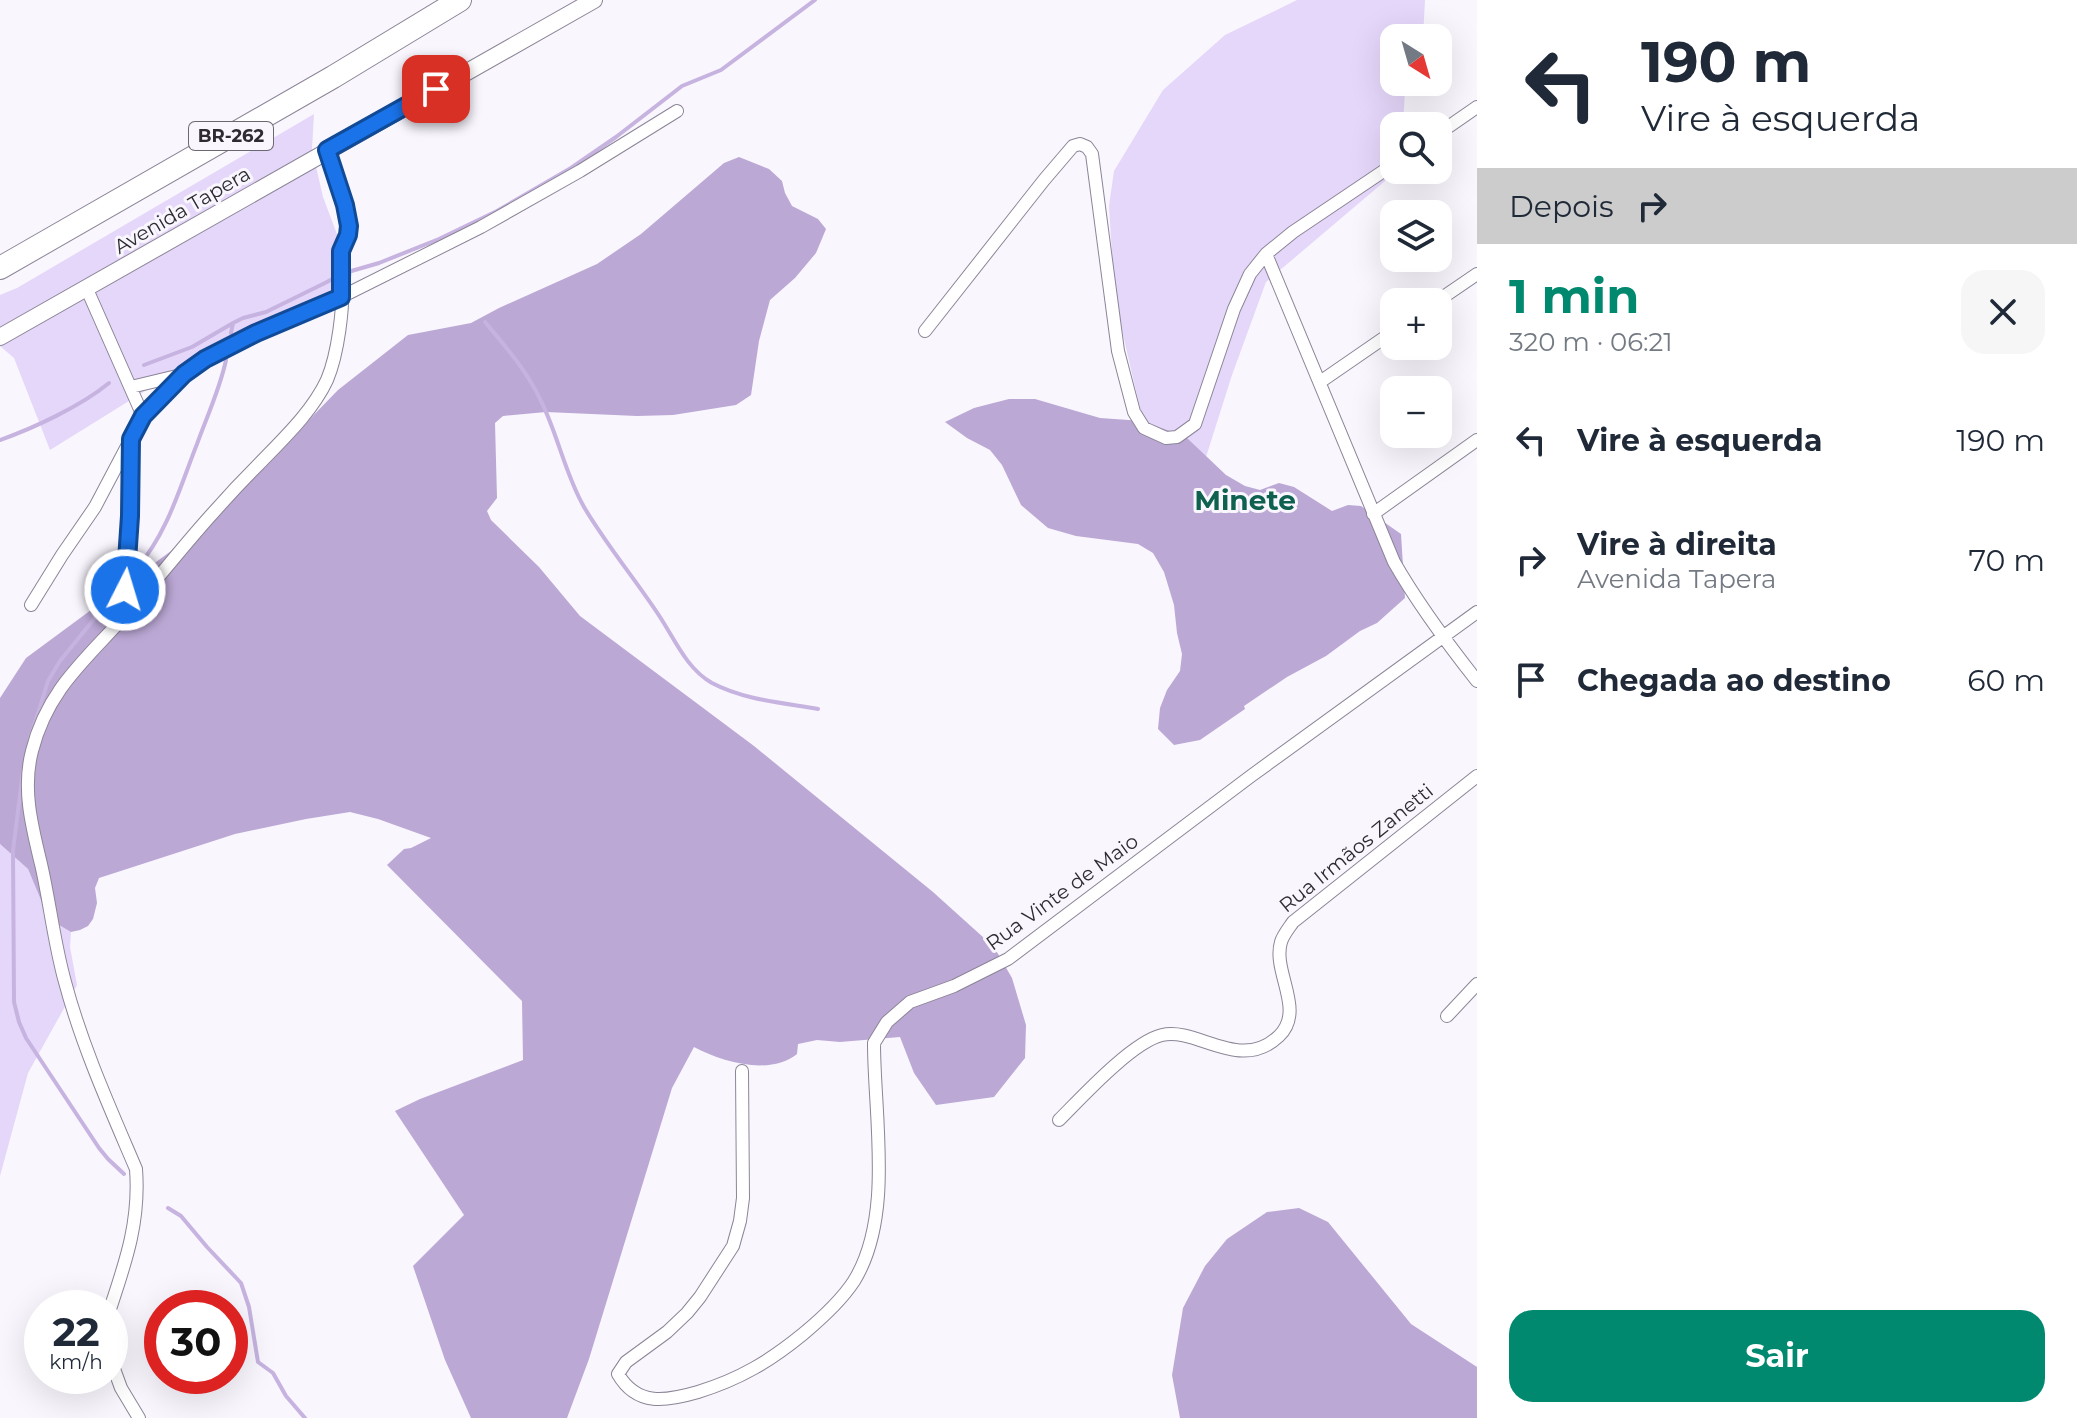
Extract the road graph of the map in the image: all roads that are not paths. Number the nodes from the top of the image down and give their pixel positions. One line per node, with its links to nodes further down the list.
1 (460, 0): 9 (highway, BR-262)
2 (594, 0): 6 (street, Avenida Tapera)
3 (1477, 107): 5 (street)
4 (677, 111): 13 (street)
5 (1452, 124)
6 (327, 150): 11 (street, Avenida Tapera); 13 (street)
7 (1380, 173): 8 (street)
8 (1266, 254): 14 (street); 18 (street)
9 (0, 268)
10 (1477, 274): 12 (street)
11 (86, 287): 15 (street, Avenida Tapera); 19 (street)
12 (1452, 291)
13 (341, 297): 17 (street); 26 (street)
14 (925, 331)
15 (0, 337)
16 (1380, 341): 18 (street)
17 (184, 374): 19 (street); 20 (street)
18 (1320, 382): 23 (street)
19 (131, 387): 20 (street)
20 (143, 416): 21 (street)
21 (131, 439): 24 (street); 26 (street)
22 (1477, 440): 23 (street)
23 (1373, 514): 27 (street)
24 (31, 605)
25 (1477, 612): 27 (street, Rua Vinte de Maio)
26 (122, 620): 34 (street)
27 (1443, 638): 28 (street); 32 (street, Rua Vinte de Maio)
28 (1477, 681)
29 (1477, 776): 33 (street, Rua Irmãos Zanetti)
30 (1477, 984): 31 (street)
31 (1447, 1016)
32 (742, 1071)
33 (1059, 1120)
34 (116, 1290)
35 (125, 1394): 36 (street)
36 (139, 1418)

